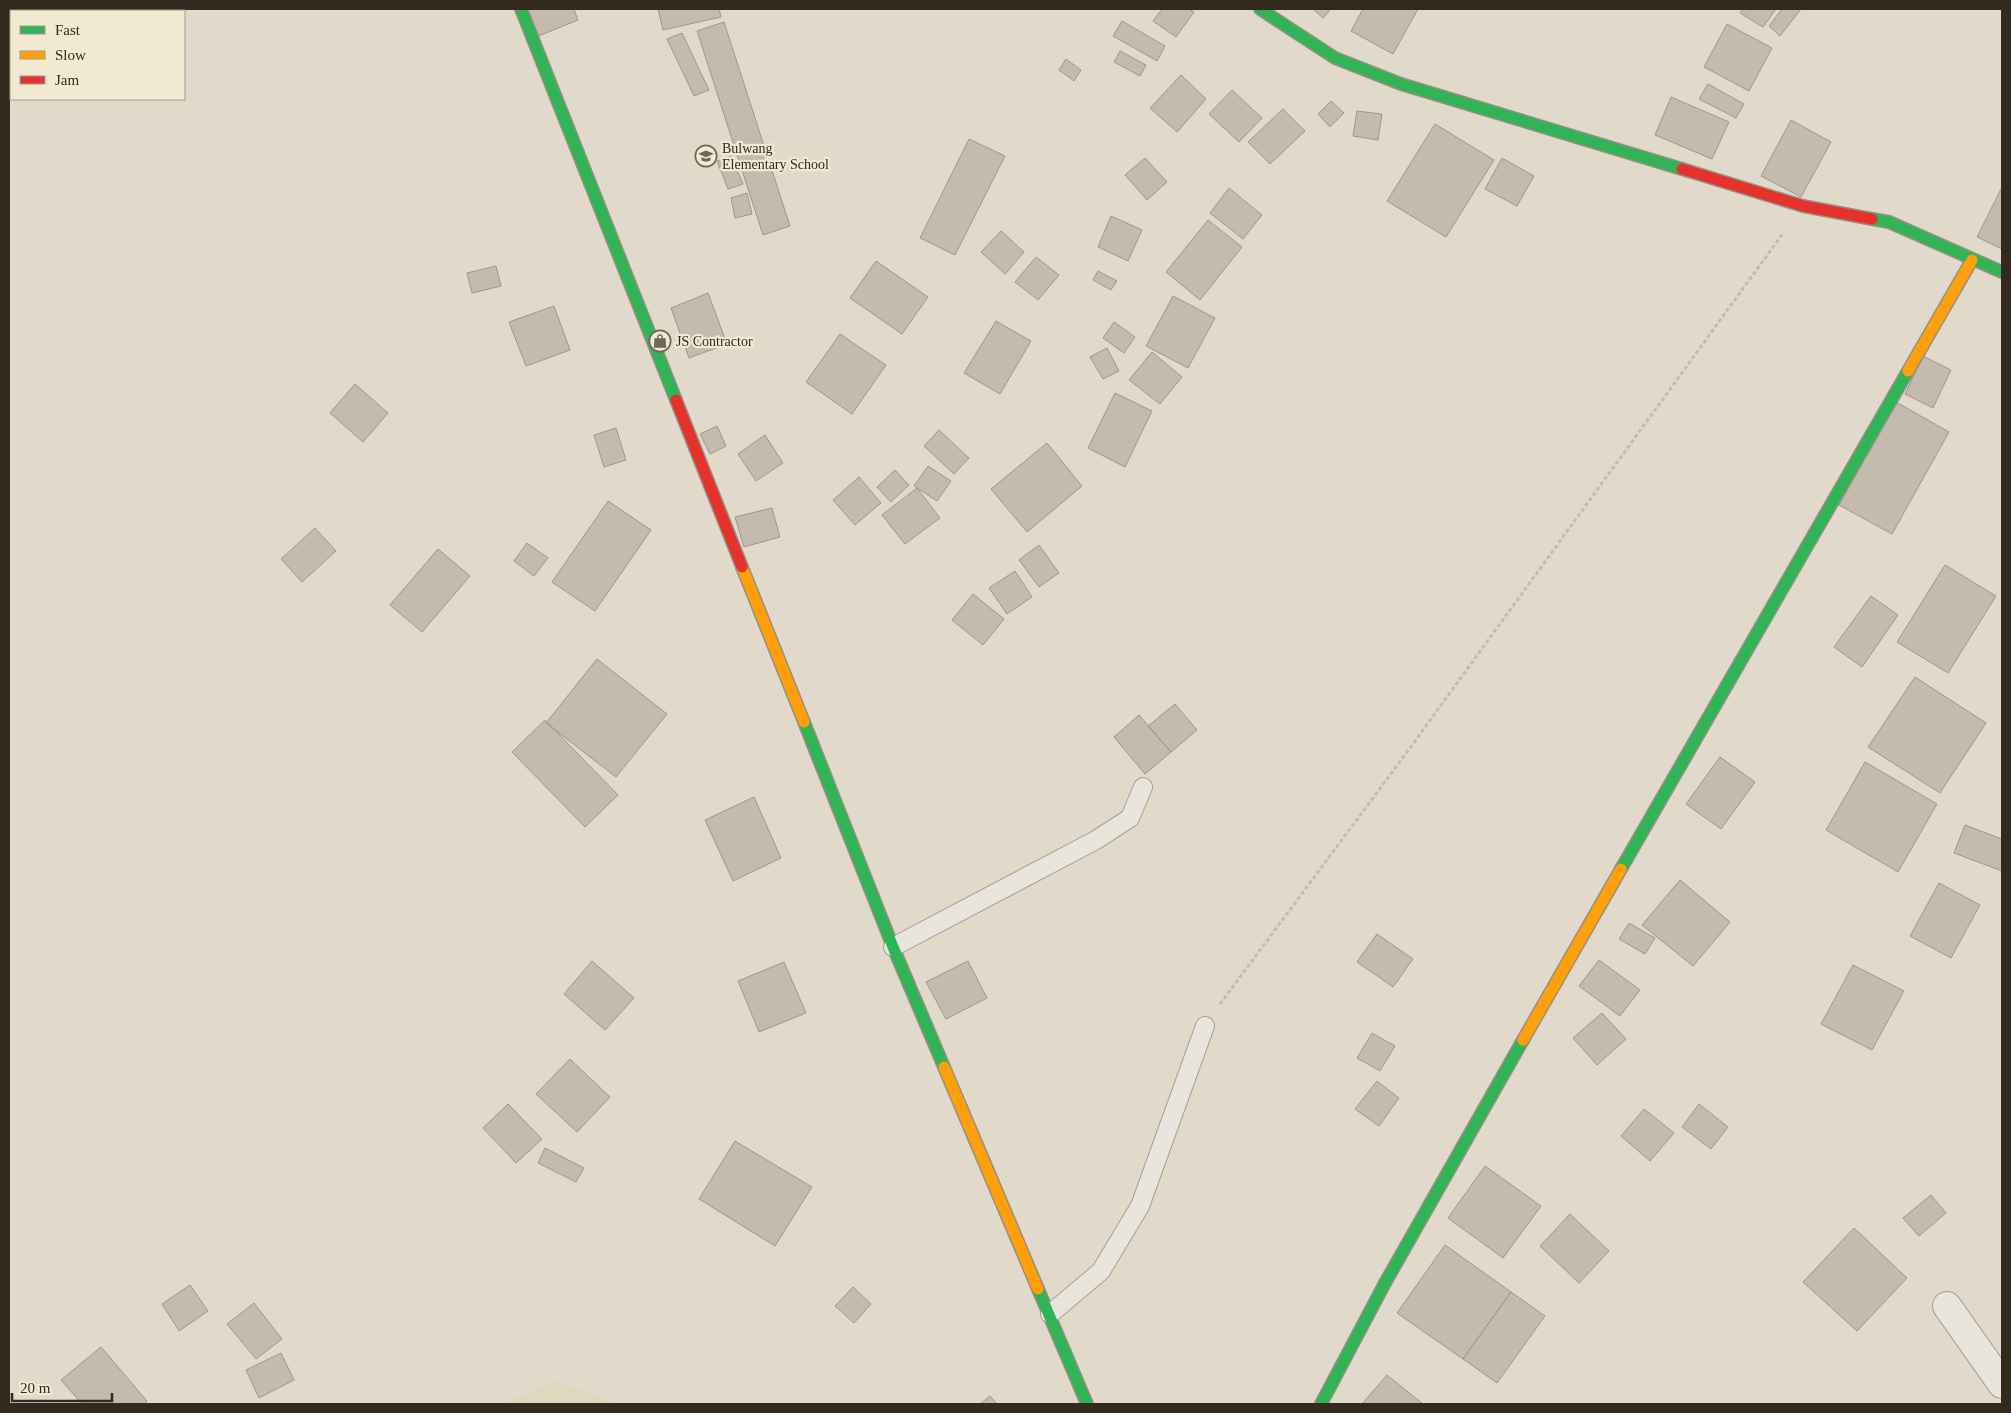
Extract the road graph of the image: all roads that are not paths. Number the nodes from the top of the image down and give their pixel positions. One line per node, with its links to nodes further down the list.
1 (521, 9): 6 (street)
2 (1260, 9): 3 (street)
3 (1972, 260): 4 (street); 12 (street)
4 (2002, 272)
5 (1143, 787): 6 (lane)
6 (893, 947): 9 (street)
7 (1205, 1026): 9 (lane)
8 (1947, 1306): 10 (street)
9 (1050, 1314): 11 (street)
10 (2002, 1384)
11 (1088, 1404)
12 (1321, 1404)

